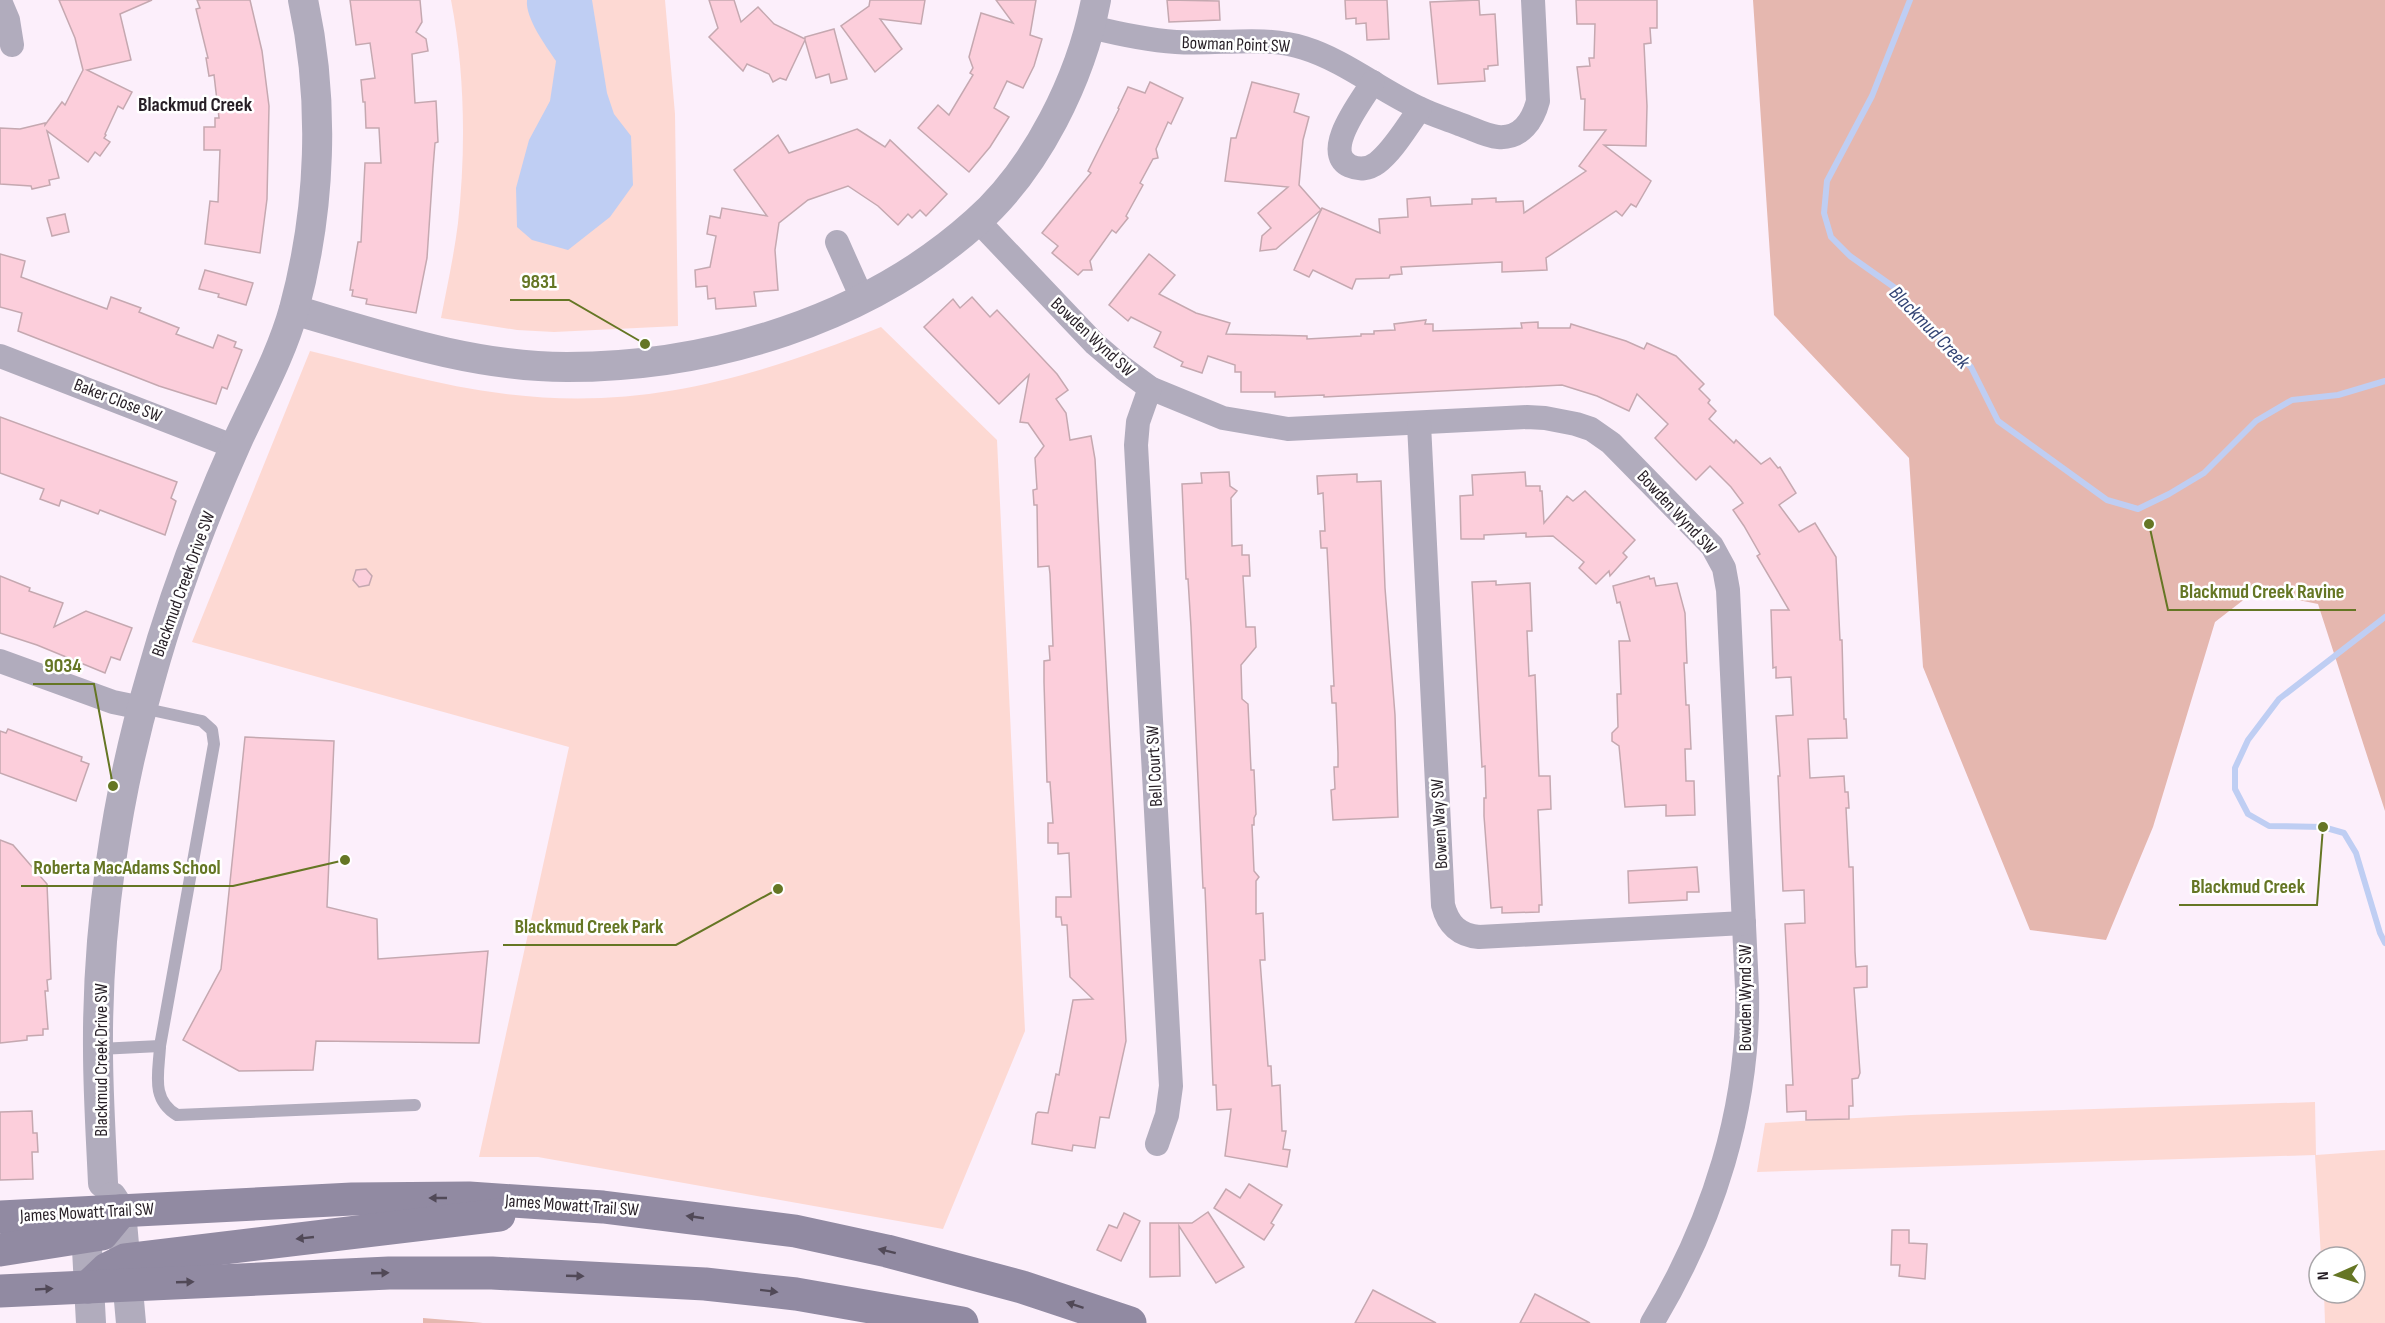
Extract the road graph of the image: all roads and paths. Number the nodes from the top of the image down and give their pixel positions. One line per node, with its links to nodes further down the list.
1 (303, 0): 11 (street, Blackmud Creek Drive SW)
2 (1533, 0): 7 (street, Bowman Point SW)
3 (0, 1): 5 (street)
4 (1094, 14): 6 (street, Bowman Point SW); 8 (street)
5 (12, 45)
6 (1373, 82): 7 (street, Bowman Point SW); 7 (street)
7 (1420, 109)
8 (978, 221): 10 (street); 13 (street, Bowden Wynd SW)
9 (837, 242): 10 (street)
10 (862, 298): 11 (street)
11 (294, 310): 15 (street, Blackmud Creek Drive SW)
12 (0, 356): 15 (street, Baker Close SW)
13 (1150, 388): 14 (street, Bowden Wynd SW); 22 (street, Bell Court SW)
14 (1419, 424): 18 (street, Bowden Wynd SW); 18 (street, Bowen Way SW)
15 (235, 447): 17 (street, Blackmud Creek Drive SW)
16 (0, 661): 17 (street)
17 (142, 708): 19 (lane); 20 (street, Blackmud Creek Drive SW)
18 (1744, 923): 36 (street, Bowden Wynd SW)
19 (160, 1046): 20 (lane); 21 (lane)
20 (98, 1049): 23 (street, Blackmud Creek Drive SW)
21 (415, 1105)
22 (1157, 1144)
23 (103, 1183): 25 (street); 27 (street)
24 (572, 1204): 25 (main road, James Mowatt Trail SW, one-way to 25); 29 (main road, one-way to 29); 35 (main road, James Mowatt Trail SW, one-way to 24)
25 (121, 1211): 27 (main road, James Mowatt Trail SW); 29 (street)
26 (0, 1217): 27 (main road, James Mowatt Trail SW)
27 (85, 1225): 28 (main road); 30 (street)
28 (0, 1250)
29 (126, 1272): 30 (main road); 33 (street); 34 (main road, one-way to 34)
30 (88, 1287): 31 (main road, one-way to 30); 32 (street)
31 (0, 1291)
32 (91, 1323)
33 (130, 1323)
34 (962, 1323)
35 (1130, 1323)
36 (1652, 1323)

